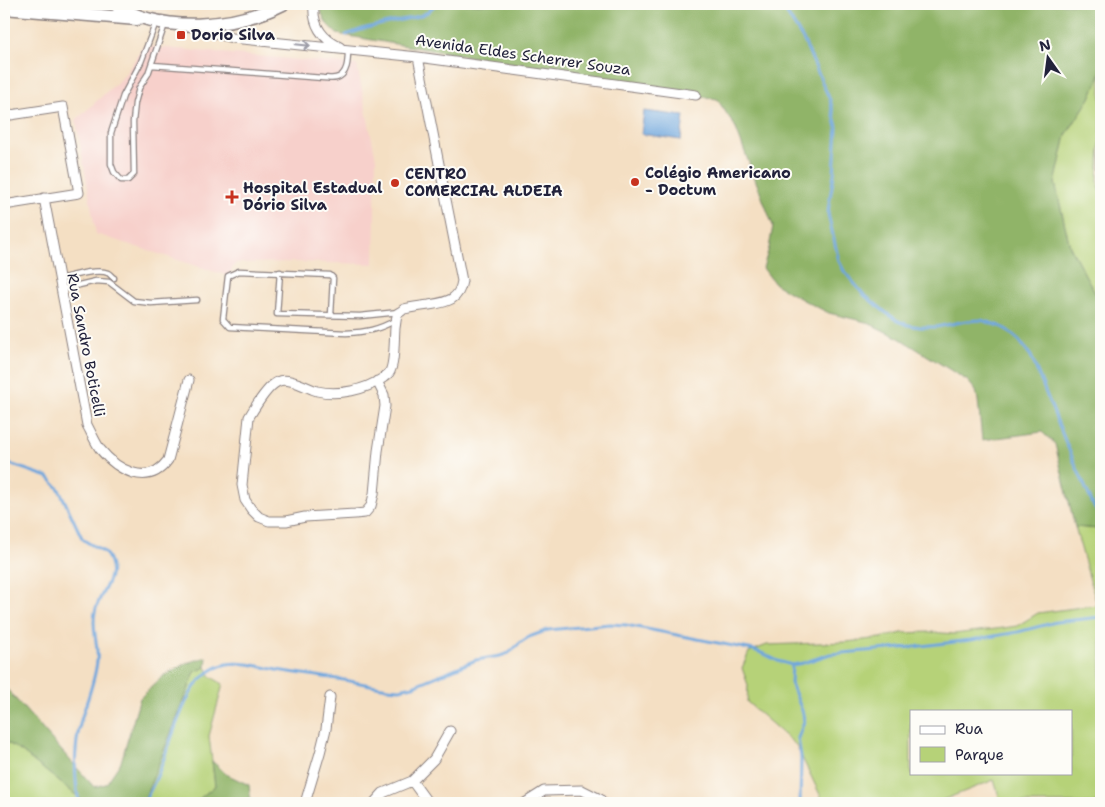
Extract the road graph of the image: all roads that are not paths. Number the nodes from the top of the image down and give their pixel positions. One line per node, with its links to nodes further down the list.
1 (114, 4): 5 (main road)
2 (283, 4): 6 (main road)
3 (314, 4): 7 (street, Avenida Eldes Scherrer Souza)
4 (4, 8): 5 (main road)
5 (157, 21): 6 (main road); 9 (lane); 9 (lane)
6 (188, 24): 7 (street, Avenida Eldes Scherrer Souza, one-way to 7)
7 (347, 49): 8 (street, Avenida Eldes Scherrer Souza); 9 (lane)
8 (418, 57): 10 (street, Avenida Eldes Scherrer Souza); 22 (street)
9 (152, 65)
10 (696, 95)
11 (4, 116): 14 (street)
12 (1101, 155): 13 (street)
13 (1101, 169)
14 (44, 198): 15 (street); 18 (street, Rua Sandro Boticelli)
15 (4, 205)
16 (280, 272): 21 (lane); 21 (lane); 22 (lane)
17 (114, 278): 18 (lane)
18 (60, 279): 19 (street, Rua Sandro Boticelli)
19 (62, 289): 20 (lane); 23 (street, Rua Sandro Boticelli)
20 (198, 300)
21 (331, 315): 22 (lane)
22 (398, 316): 24 (street)
23 (189, 380)
24 (376, 381): 24 (street)
25 (330, 697): 29 (street)
26 (450, 731): 27 (street)
27 (412, 781): 30 (street); 31 (street)
28 (601, 801): 32 (street)
29 (305, 803)
30 (374, 803)
31 (428, 803)
32 (525, 803)

